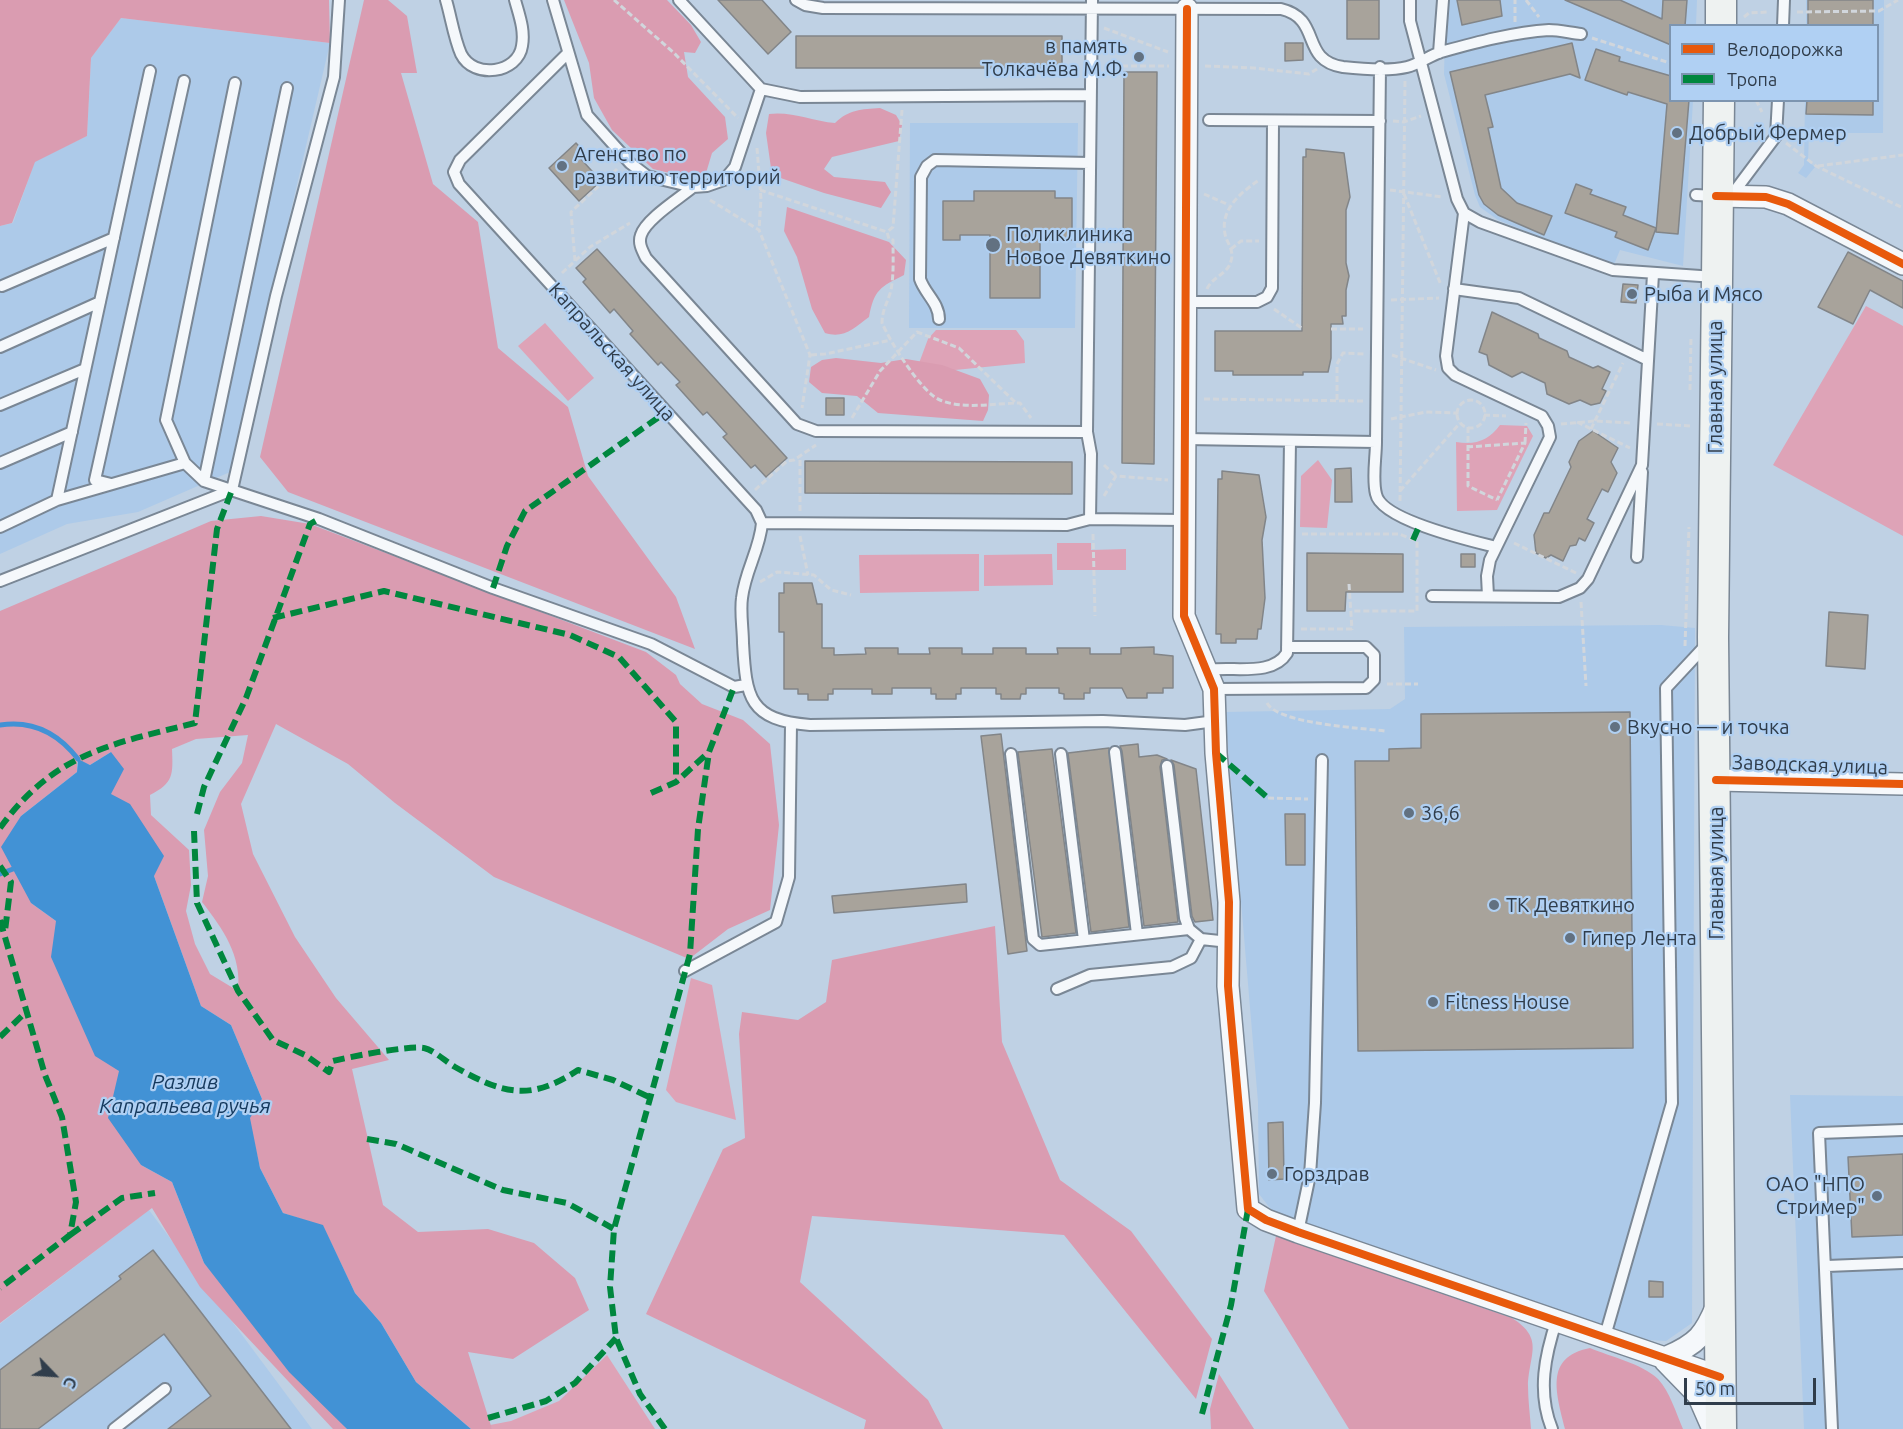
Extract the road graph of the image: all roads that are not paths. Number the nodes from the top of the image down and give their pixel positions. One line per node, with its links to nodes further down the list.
1 (339, 0): 56 (lane)
2 (446, 0): 3 (lane)
3 (514, 0)
4 (553, 0): 14 (lane)
5 (679, 0): 22 (lane)
6 (796, 0): 10 (lane)
7 (1410, 0): 16 (lane)
8 (1443, 0): 15 (lane)
9 (1784, 0): 12 (lane)
10 (1091, 5): 11 (lane); 23 (lane)
11 (1197, 6): 17 (lane); 40 (street)
12 (1783, 24)
13 (1581, 34): 15 (lane)
14 (568, 53): 30 (lane); 60 (lane, Капральская улица)
15 (1438, 53): 16 (lane)
16 (1421, 62): 17 (lane); 32 (lane)
17 (1380, 67): 28 (lane)
18 (150, 71): 33 (lane)
19 (184, 81): 55 (lane)
20 (235, 83): 53 (lane)
21 (287, 88): 54 (lane)
22 (761, 89): 23 (lane); 30 (lane)
23 (1090, 95): 29 (lane)
24 (1719, 102): 31 (main road, Главная улица)
25 (1778, 102): 31 (lane)
26 (1209, 120): 27 (lane)
27 (1273, 121): 28 (lane); 40 (lane)
28 (1380, 121): 50 (lane)
29 (1090, 163): 41 (lane); 47 (lane)
30 (693, 187): 47 (lane)
31 (1714, 196): 34 (street); 36 (main road, Главная улица)
32 (1464, 213): 35 (lane); 38 (lane)
33 (114, 238): 37 (lane); 39 (lane)
34 (1903, 264)
35 (1653, 274): 36 (lane); 43 (lane)
36 (1715, 277): 67 (main road, Главная улица)
37 (2, 286)
38 (1451, 295): 43 (lane); 62 (lane)
39 (100, 302): 42 (lane); 44 (lane)
40 (1196, 302): 48 (street)
41 (939, 319)
42 (0, 347)
43 (1648, 360): 51 (lane)
44 (86, 369): 45 (lane); 46 (lane)
45 (0, 405)
46 (72, 432): 52 (lane); 57 (lane)
47 (1086, 432): 58 (lane)
48 (1185, 439): 49 (lane); 59 (street)
49 (1290, 441): 50 (lane); 68 (lane)
50 (1376, 442): 62 (lane)
51 (1643, 460): 63 (lane); 66 (lane)
52 (0, 463)
53 (185, 463): 54 (lane); 55 (lane)
54 (204, 481): 56 (lane)
55 (111, 484): 57 (lane)
56 (232, 490): 64 (lane); 70 (lane)
57 (57, 500): 61 (lane)
58 (1090, 519): 59 (lane); 60 (lane)
59 (1184, 520): 69 (street)
60 (762, 523): 70 (lane)
61 (0, 527)
62 (1499, 542): 66 (lane)
63 (1637, 557)
64 (0, 581)
65 (1432, 596): 66 (lane)
66 (1488, 596)
67 (1713, 637): 78 (main road, Главная улица); 93 (lane)
68 (1287, 647): 69 (lane); 69 (lane)
69 (1211, 680): 71 (street)
70 (746, 685): 72 (lane)
71 (1215, 722): 72 (lane); 84 (street)
72 (791, 724): 85 (lane)
73 (1115, 752): 81 (lane)
74 (1011, 754): 83 (lane)
75 (1061, 754): 83 (lane)
76 (1322, 760): 88 (lane)
77 (1167, 766): 80 (lane)
78 (1716, 780): 79 (street, Заводская улица); 91 (main road, Главная улица)
79 (1903, 784)
80 (1189, 929): 81 (lane); 82 (lane)
81 (1137, 934): 83 (lane)
82 (1201, 939): 84 (lane); 86 (lane)
83 (1084, 940)
84 (1228, 942): 88 (street)
85 (685, 971)
86 (1057, 989)
87 (1903, 1130): 90 (lane)
88 (1298, 1232): 92 (street)
89 (1903, 1263): 90 (lane)
90 (1827, 1266): 102 (lane)
91 (1719, 1302): 95 (street); 96 (main road, Главная улица)
92 (1557, 1319): 93 (street); 99 (lane)
93 (1605, 1336): 94 (street)
94 (1647, 1350): 95 (street); 100 (street)
95 (1667, 1357): 96 (street)
96 (1720, 1377): 101 (main road, Главная улица)
97 (165, 1389): 98 (lane)
98 (114, 1429)
99 (1552, 1429)
100 (1713, 1429)
101 (1721, 1429)
102 (1832, 1429)

